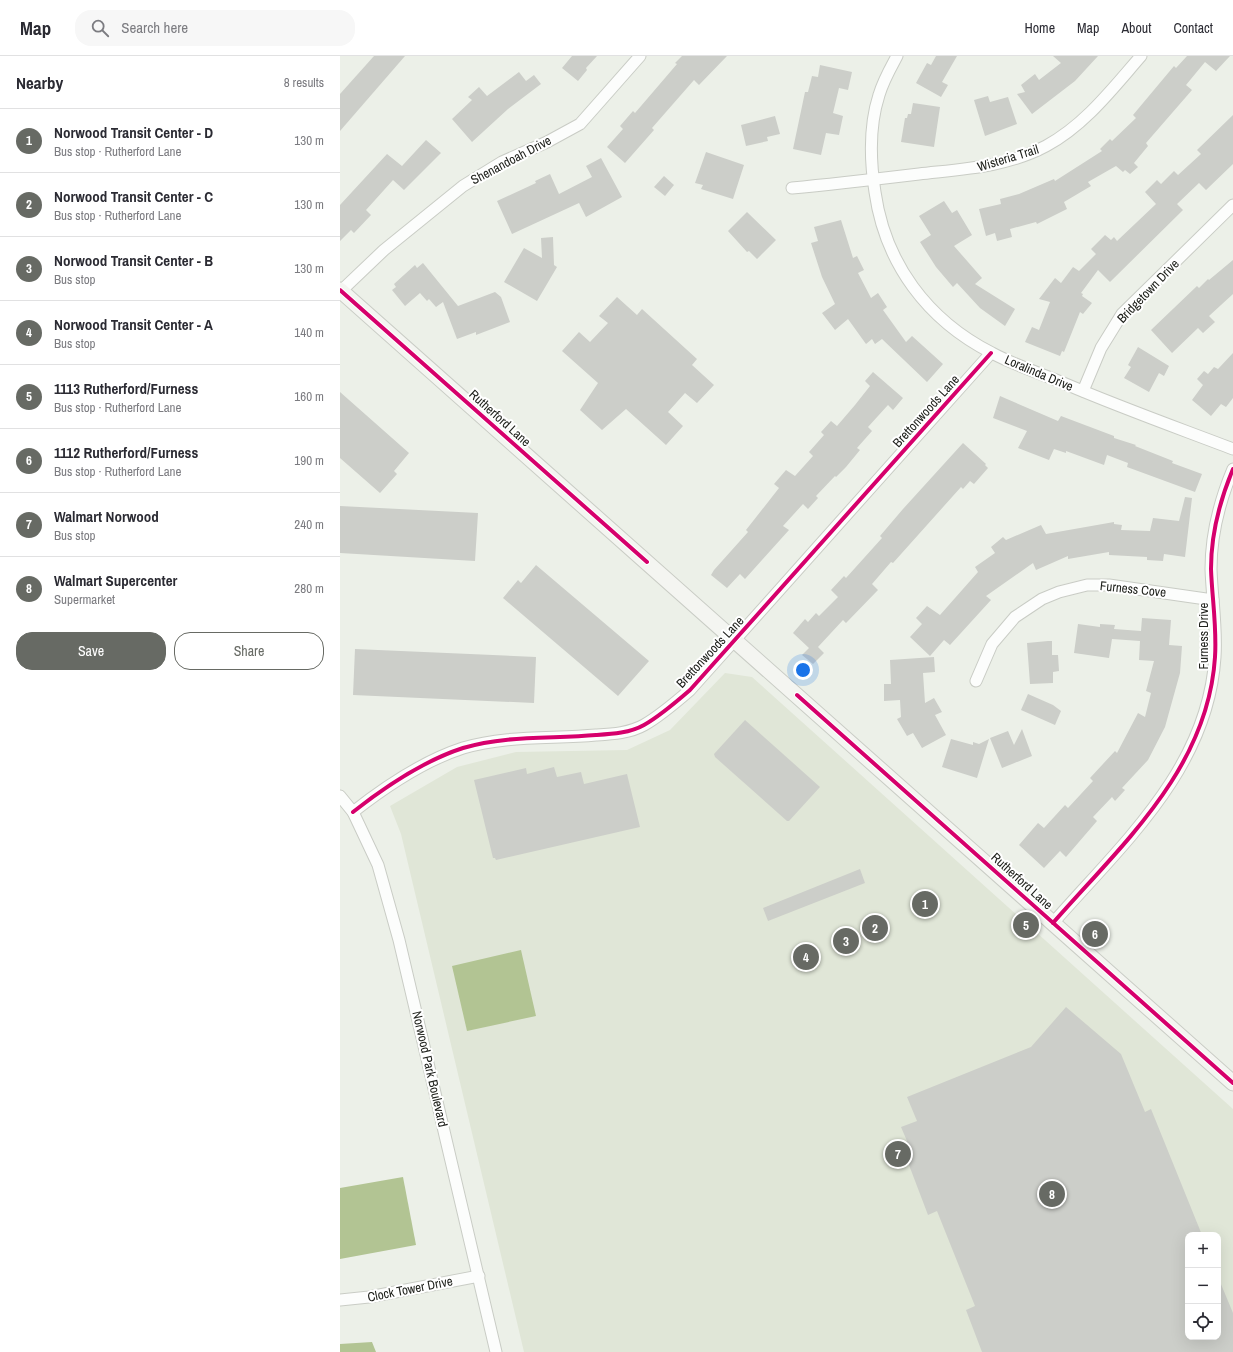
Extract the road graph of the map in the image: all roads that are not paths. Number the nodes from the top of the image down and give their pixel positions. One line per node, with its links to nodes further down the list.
1 (640, 56): 7 (street, Shenandoah Drive)
2 (897, 56): 4 (street, Loralinda Drive)
3 (1141, 56): 4 (street, Wisteria Trail)
4 (873, 180): 5 (street, Wisteria Trail); 8 (street, Loralinda Drive)
5 (792, 188)
6 (1233, 205): 9 (street, Bridgetown Drive)
7 (340, 291): 13 (street, Rutherford Lane)
8 (991, 353): 9 (street, Loralinda Drive); 13 (street, Brettonwoods Lane)
9 (1083, 391): 10 (street, Loralinda Drive)
10 (1233, 449)
11 (1233, 469): 12 (street, Furness Drive)
12 (1213, 600): 14 (street, Furness Cove); 17 (street, Furness Drive)
13 (735, 640): 16 (street, Brettonwoods Lane); 17 (street, Rutherford Lane)
14 (976, 681)
15 (340, 796): 16 (street, Norwood Park Boulevard)
16 (353, 812): 19 (street, Norwood Park Boulevard)
17 (1052, 922): 18 (street, Rutherford Lane)
18 (1233, 1083)
19 (479, 1276): 20 (street, Clock Tower Drive); 21 (street, Norwood Park Boulevard)
20 (340, 1300)
21 (496, 1352)

